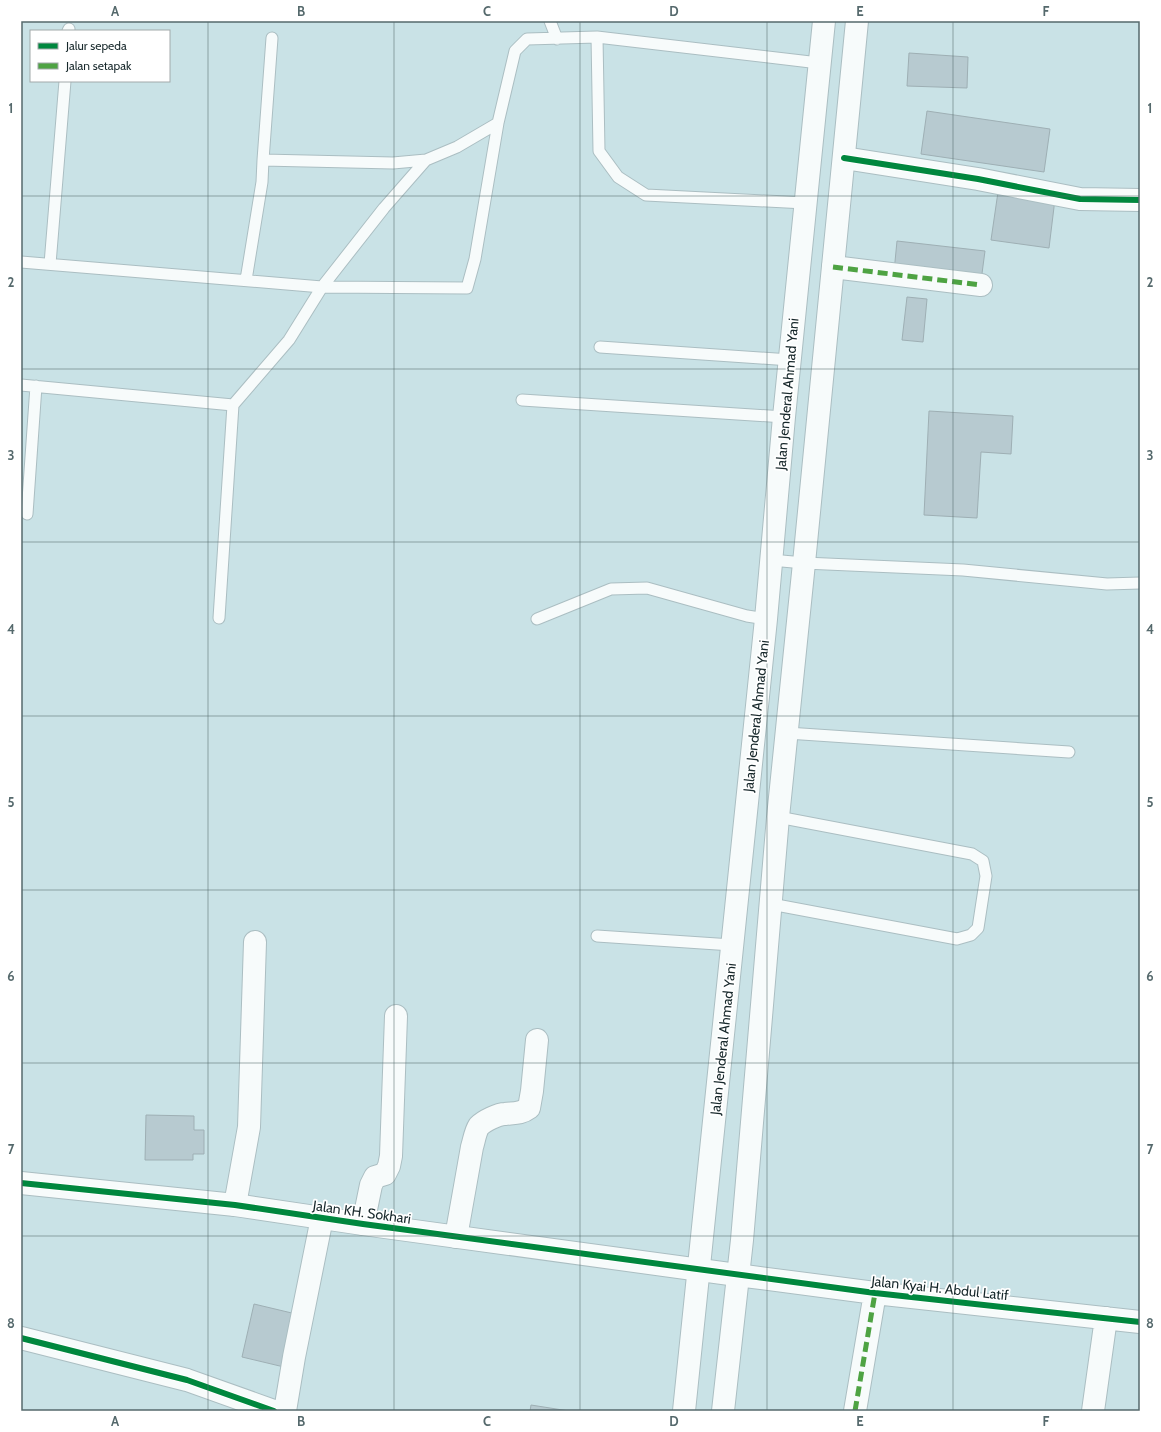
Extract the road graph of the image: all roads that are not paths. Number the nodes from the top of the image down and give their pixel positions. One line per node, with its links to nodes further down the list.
1 (550, 21): 6 (lane)
2 (824, 21): 7 (street, Jalan Jenderal Ahmad Yani)
3 (857, 21): 10 (street)
4 (596, 37): 6 (lane); 7 (lane); 14 (lane)
5 (272, 38): 11 (lane)
6 (557, 39): 9 (lane)
7 (819, 64): 14 (street, Jalan Jenderal Ahmad Yani)
8 (64, 82): 16 (lane)
9 (498, 123): 12 (lane); 20 (lane)
10 (844, 158): 13 (street); 17 (street)
11 (263, 160): 12 (lane); 18 (lane)
12 (426, 160): 20 (lane)
13 (1140, 200)
14 (805, 203): 22 (street, Jalan Jenderal Ahmad Yani)
15 (21, 262): 16 (lane)
16 (50, 264): 18 (lane)
17 (833, 267): 19 (street); 30 (street)
18 (246, 280): 20 (lane)
19 (981, 285)
20 (322, 287): 26 (lane)
21 (600, 347): 22 (lane)
22 (790, 360): 27 (street, Jalan Jenderal Ahmad Yani)
23 (21, 385): 24 (lane)
24 (36, 386): 26 (lane); 28 (lane)
25 (522, 400): 27 (lane)
26 (233, 405): 32 (lane)
27 (784, 417): 29 (street, Jalan Jenderal Ahmad Yani)
28 (27, 514)
29 (771, 560): 30 (lane); 34 (street, Jalan Jenderal Ahmad Yani)
30 (804, 563): 31 (lane); 35 (street)
31 (1140, 583)
32 (219, 618)
33 (537, 619): 34 (lane)
34 (766, 619): 41 (street, Jalan Jenderal Ahmad Yani)
35 (787, 733): 36 (lane); 37 (street)
36 (1069, 752)
37 (778, 817): 38 (street); 38 (lane)
38 (771, 904): 50 (street)
39 (596, 936): 41 (lane)
40 (255, 942): 45 (street)
41 (732, 945): 49 (street, Jalan Jenderal Ahmad Yani)
42 (396, 1016): 47 (street)
43 (537, 1040): 48 (street)
44 (21, 1183): 45 (street, Jalan KH. Sokhari)
45 (235, 1205): 46 (street, Jalan KH. Sokhari)
46 (322, 1218): 47 (street, Jalan KH. Sokhari); 56 (street)
47 (363, 1224): 48 (street, Jalan KH. Sokhari)
48 (456, 1237): 49 (street, Jalan KH. Sokhari)
49 (699, 1269): 50 (street, Jalan Kyai H. Abdul Latif); 57 (street, Jalan Jenderal Ahmad Yani)
50 (737, 1275): 51 (street, Jalan Kyai H. Abdul Latif); 58 (street)
51 (875, 1293): 52 (street, Jalan Kyai H. Abdul Latif); 59 (street)
52 (1106, 1318): 53 (street, Jalan Kyai H. Abdul Latif); 60 (street)
53 (1140, 1322)
54 (21, 1338): 55 (street)
55 (274, 1411)
56 (285, 1411)
57 (684, 1411)
58 (723, 1411)
59 (856, 1411)
60 (1093, 1411)

